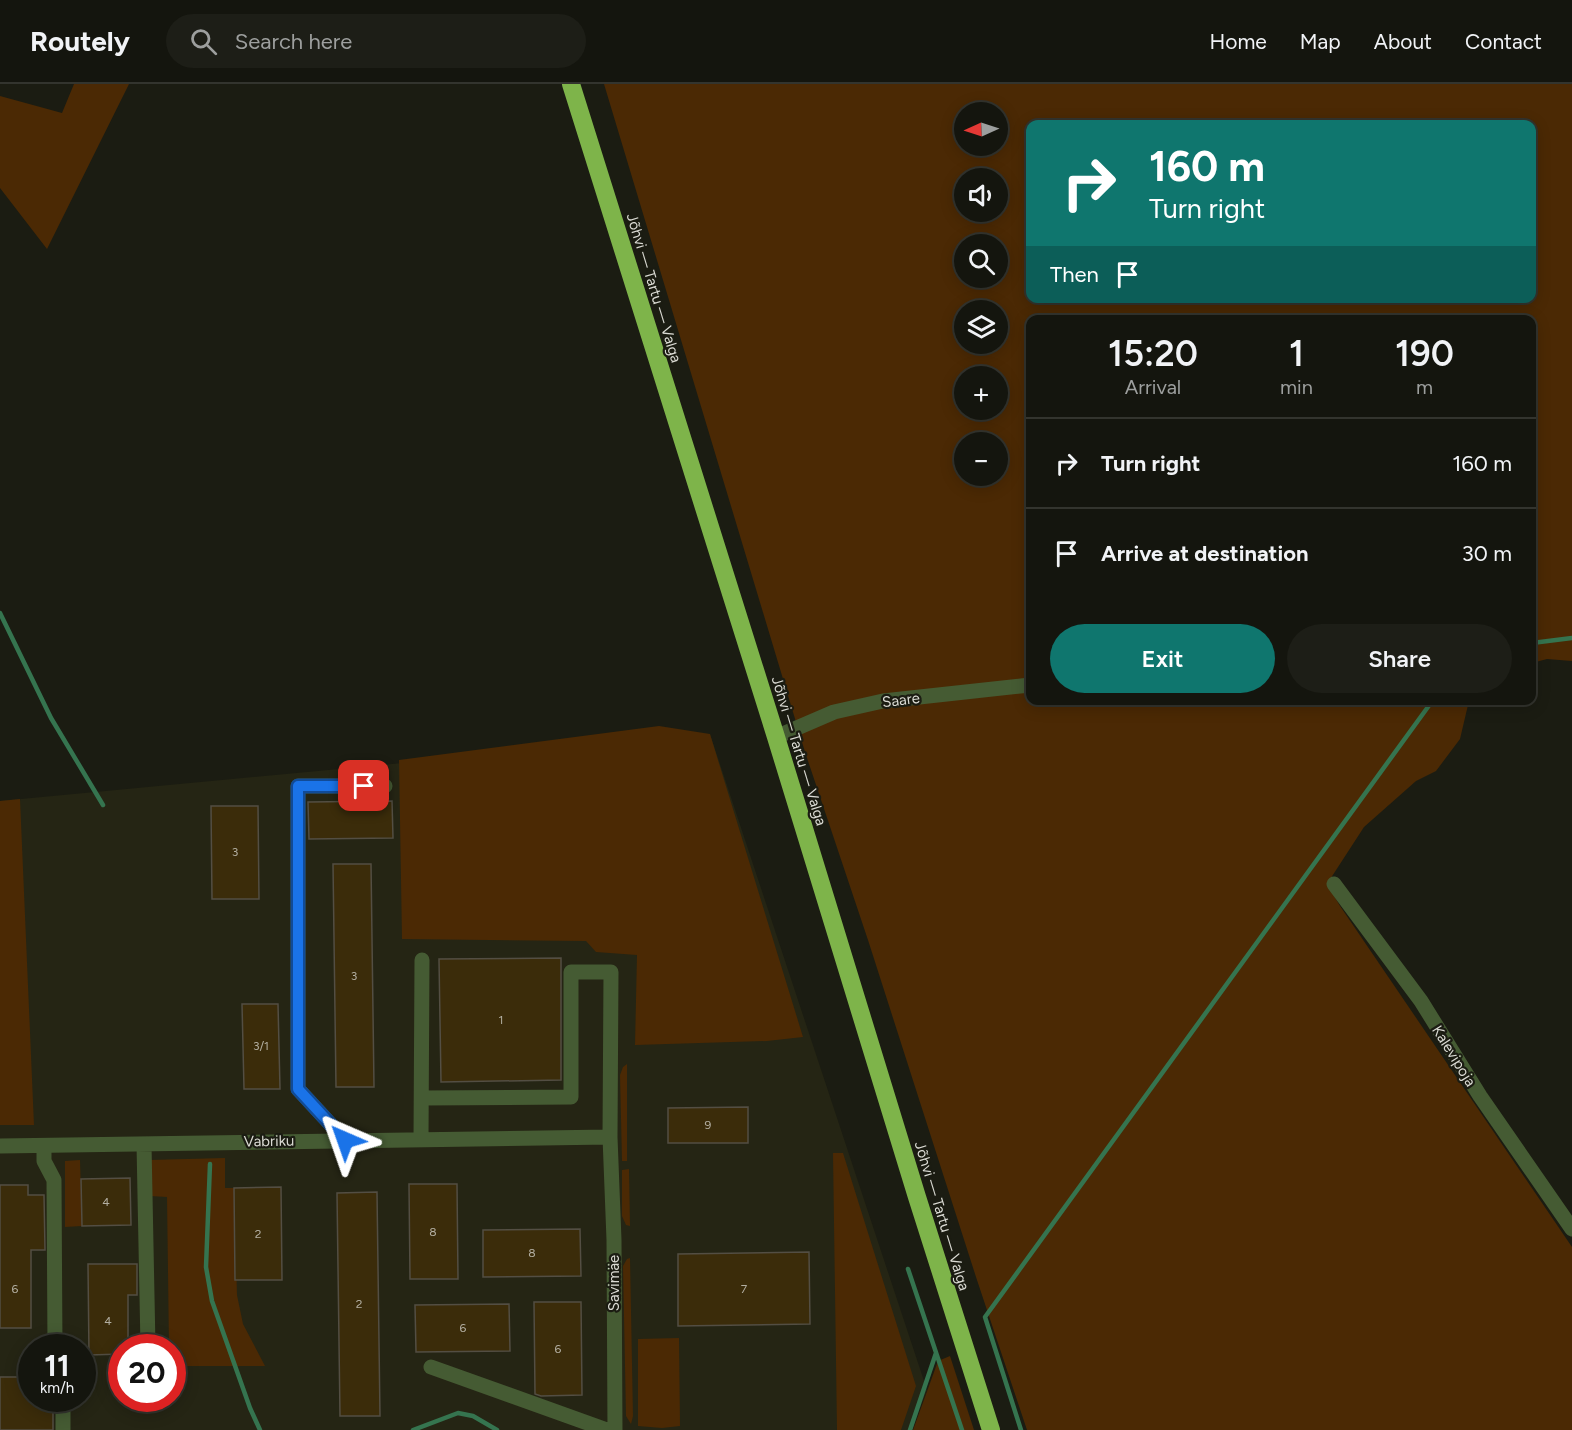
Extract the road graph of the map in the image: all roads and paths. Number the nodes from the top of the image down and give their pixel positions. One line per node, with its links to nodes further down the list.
1 (571, 84): 3 (highway, Jõhvi — Tartu — Valga)
2 (1026, 685): 3 (street, Saare)
3 (776, 737): 22 (highway, Jõhvi — Tartu — Valga)
4 (385, 786): 10 (street)
5 (1334, 884): 14 (street, Kalevipoja)
6 (422, 960): 7 (street)
7 (422, 1098): 8 (street, Savimäe); 9 (street)
8 (610, 1137): 9 (street, Vabriku); 21 (street, Savimäe)
9 (421, 1139): 10 (street, Vabriku)
10 (345, 1140): 11 (street, Vabriku)
11 (144, 1144): 13 (street, Vabriku); 16 (street)
12 (0, 1146): 13 (street, Vabriku)
13 (44, 1146): 15 (street)
14 (1572, 1229)
15 (55, 1334)
16 (148, 1334)
17 (431, 1367): 20 (street)
18 (63, 1412): 19 (street)
19 (63, 1430)
20 (607, 1430)
21 (615, 1430)
22 (991, 1430)

